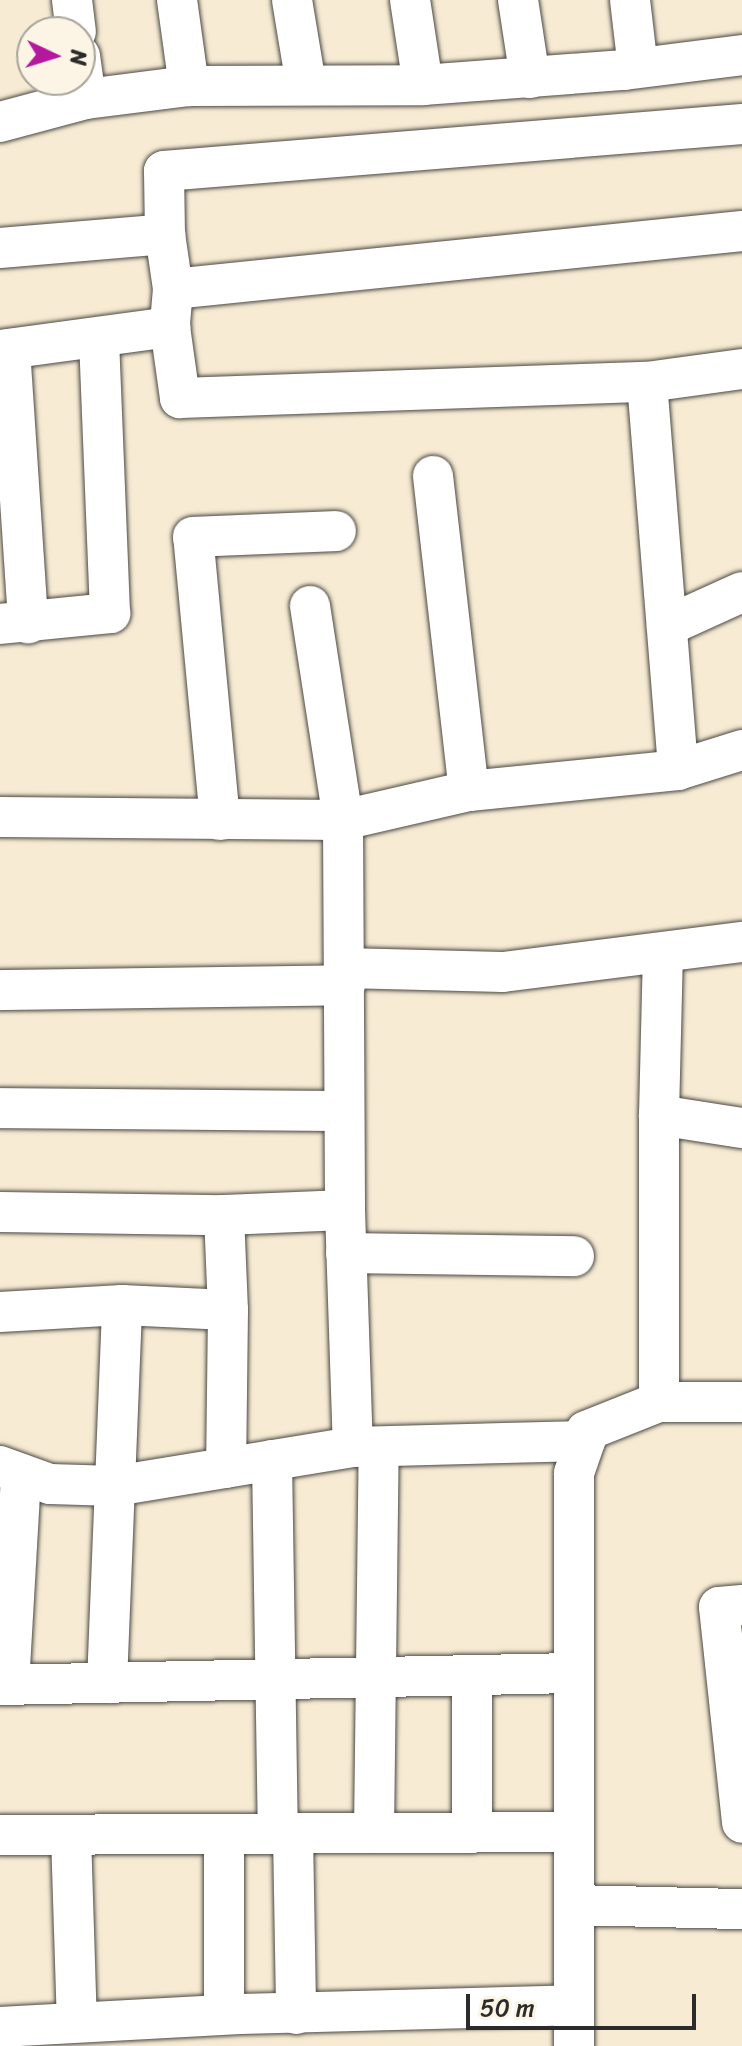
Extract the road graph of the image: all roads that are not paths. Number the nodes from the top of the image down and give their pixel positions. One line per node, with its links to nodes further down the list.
1 (177, 0): 11 (street)
2 (292, 0): 9 (street)
3 (410, 0): 10 (street)
4 (518, 0): 8 (street)
5 (630, 0): 7 (street)
6 (742, 55): 7 (street)
7 (638, 68): 8 (street)
8 (530, 78): 10 (street)
9 (306, 85): 10 (street); 11 (street)
10 (423, 85)
11 (189, 86): 13 (street)
12 (86, 96): 13 (street)
13 (86, 99): 14 (street)
14 (0, 122)
15 (742, 124): 17 (street)
16 (742, 231): 19 (street)
17 (165, 234): 18 (street); 19 (street)
18 (0, 248)
19 (172, 308): 20 (street); 23 (street)
20 (99, 338): 21 (street); 28 (street)
21 (5, 349): 28 (street)
22 (742, 369): 23 (street)
23 (647, 382): 29 (street)
24 (433, 476): 32 (street)
25 (336, 531): 34 (street)
26 (742, 592): 29 (street)
27 (310, 606): 35 (street)
28 (14, 624)
29 (667, 626): 31 (street)
30 (742, 750): 31 (street)
31 (678, 770): 32 (street)
32 (469, 791): 35 (street)
33 (0, 817): 34 (street)
34 (220, 820): 35 (street)
35 (343, 820): 38 (street)
36 (742, 942): 37 (street)
37 (663, 953): 38 (street); 42 (street)
38 (344, 977): 39 (street); 41 (street)
39 (0, 990)
40 (0, 1108): 41 (street)
41 (344, 1111): 44 (street)
42 (659, 1115): 43 (street); 52 (street)
43 (742, 1128)
44 (345, 1210): 46 (street); 47 (street)
45 (0, 1212): 46 (street)
46 (224, 1215): 50 (street)
47 (346, 1253): 48 (street); 55 (street)
48 (574, 1256)
49 (122, 1305): 50 (street); 51 (street); 59 (street)
50 (228, 1310): 57 (street)
51 (0, 1312)
52 (659, 1402): 53 (street); 54 (street)
53 (742, 1402)
54 (585, 1441): 55 (street); 61 (street)
55 (366, 1447): 56 (street); 63 (street)
56 (272, 1460): 57 (street); 64 (street)
57 (226, 1468): 59 (street)
58 (11, 1470): 59 (street); 66 (street)
59 (115, 1486): 65 (street)
60 (742, 1605): 67 (street)
61 (574, 1673): 62 (street); 68 (street)
62 (472, 1675): 63 (street); 70 (street)
63 (376, 1677): 64 (street); 69 (street)
64 (275, 1679): 65 (street); 72 (street)
65 (107, 1683): 66 (street)
66 (4, 1685)
67 (742, 1823)
68 (574, 1832): 70 (street); 75 (street)
69 (374, 1833): 70 (street); 72 (street)
70 (472, 1833)
71 (224, 1834): 72 (street); 74 (street); 78 (street)
72 (286, 1834): 79 (street)
73 (0, 1835): 74 (street)
74 (71, 1835): 80 (street)
75 (574, 1905): 76 (street); 77 (street)
76 (742, 1909)
77 (574, 2005): 79 (street); 82 (street)
78 (224, 2014): 79 (street); 80 (street)
79 (296, 2014)
80 (77, 2022): 81 (street)
81 (0, 2027)
82 (574, 2046)

